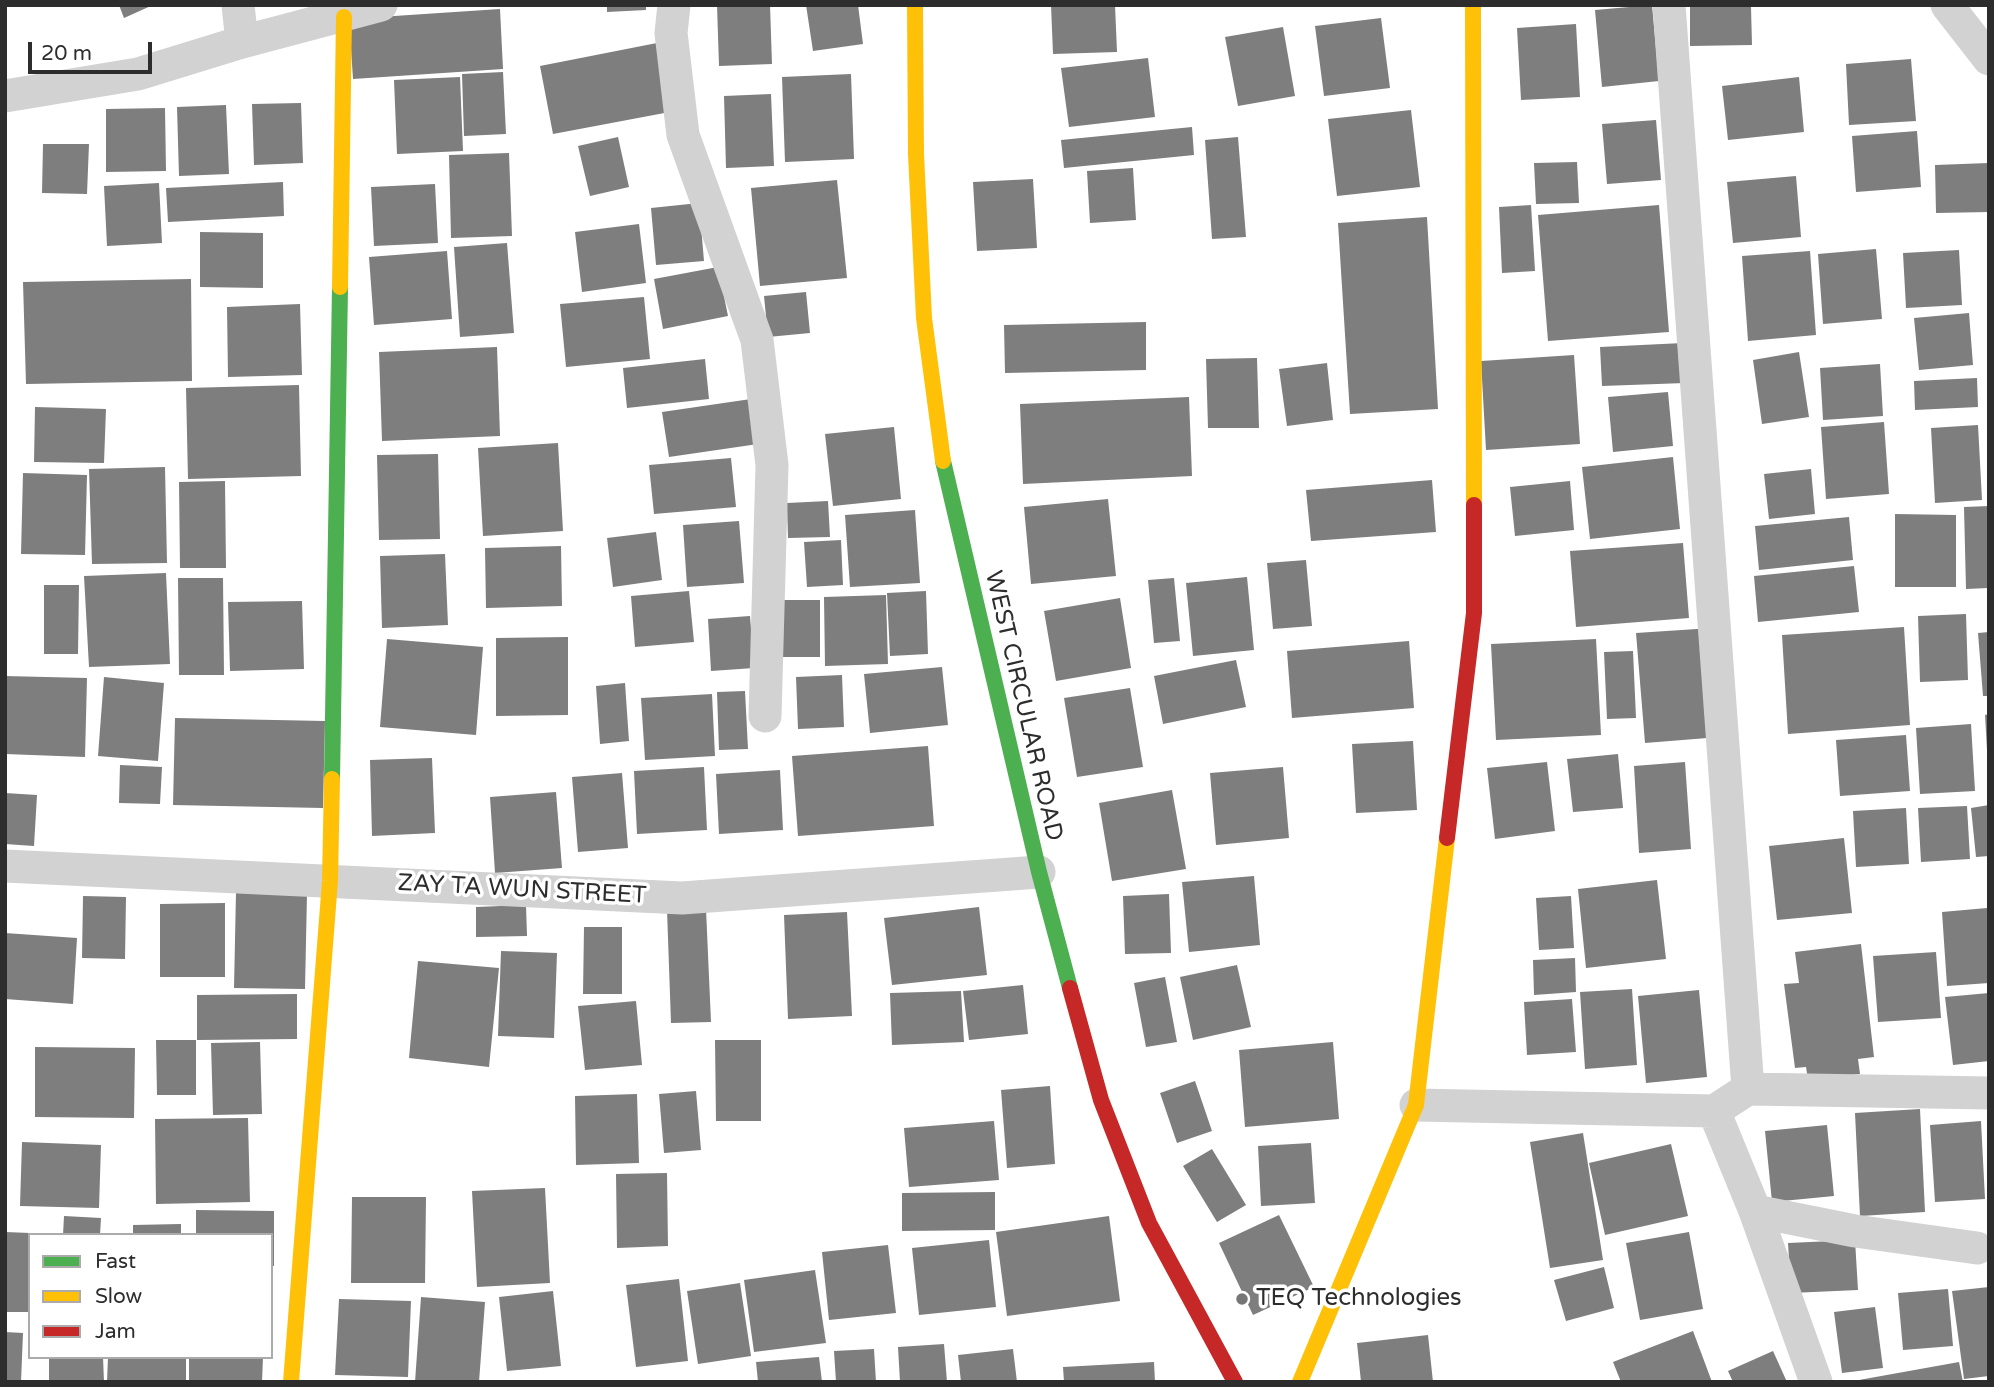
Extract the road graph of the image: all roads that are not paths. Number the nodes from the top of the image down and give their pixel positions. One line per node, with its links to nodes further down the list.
1 (238, 5): 9 (street)
2 (381, 5): 8 (street)
3 (674, 5): 12 (street)
4 (915, 5): 14 (street, WEST CIRCULAR ROAD)
5 (1473, 5): 18 (street)
6 (1669, 5): 16 (street)
7 (1947, 5): 10 (street)
8 (344, 17): 9 (street); 15 (street)
9 (242, 42): 11 (street)
10 (1989, 59)
11 (5, 96)
12 (765, 716)
13 (5, 866): 15 (street, ZAY TA WUN STREET)
14 (1039, 872): 15 (street, ZAY TA WUN STREET); 23 (street, WEST CIRCULAR ROAD)
15 (330, 881): 22 (street)
16 (1748, 1089): 17 (street); 19 (street)
17 (1989, 1093)
18 (1416, 1105): 19 (street); 24 (street)
19 (1714, 1111): 20 (street)
20 (1755, 1211): 21 (street); 25 (street)
21 (1978, 1248)
22 (291, 1382)
23 (1235, 1382)
24 (1300, 1382)
25 (1815, 1382)

